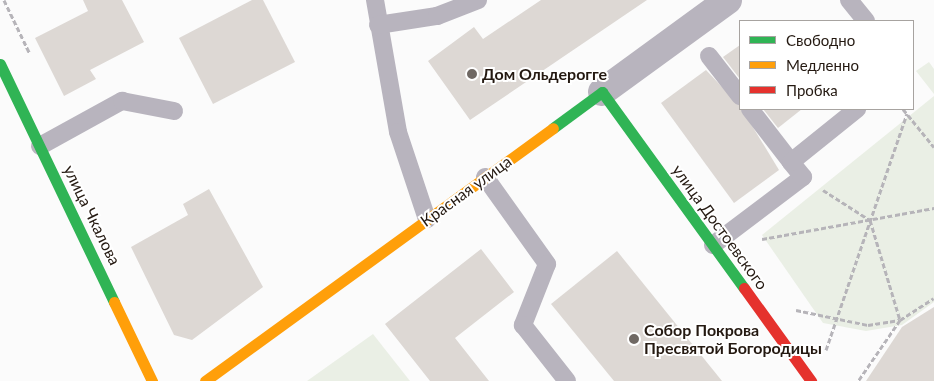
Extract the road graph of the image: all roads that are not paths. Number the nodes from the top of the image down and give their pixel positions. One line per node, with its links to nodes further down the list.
1 (375, 0): 6 (lane)
2 (728, 0): 9 (street, Красная улица)
3 (849, 0): 5 (lane)
4 (470, 2): 6 (lane)
5 (865, 20)
6 (378, 25): 17 (lane)
7 (709, 56): 10 (lane)
8 (0, 64): 14 (street, улица Чкалова)
9 (602, 92): 16 (street, Красная улица); 18 (street, улица Достоевского)
10 (739, 95)
11 (751, 110): 15 (lane)
12 (856, 110): 15 (lane)
13 (174, 111): 14 (lane)
14 (40, 146): 20 (street, улица Чкалова)
15 (791, 162): 18 (lane)
16 (485, 177): 17 (street, Красная улица); 22 (lane)
17 (427, 219): 21 (street, Красная улица)
18 (713, 245): 19 (street, улица Достоевского)
19 (807, 376): 23 (lane)
20 (152, 381)
21 (204, 381)
22 (567, 381)
23 (788, 381)

